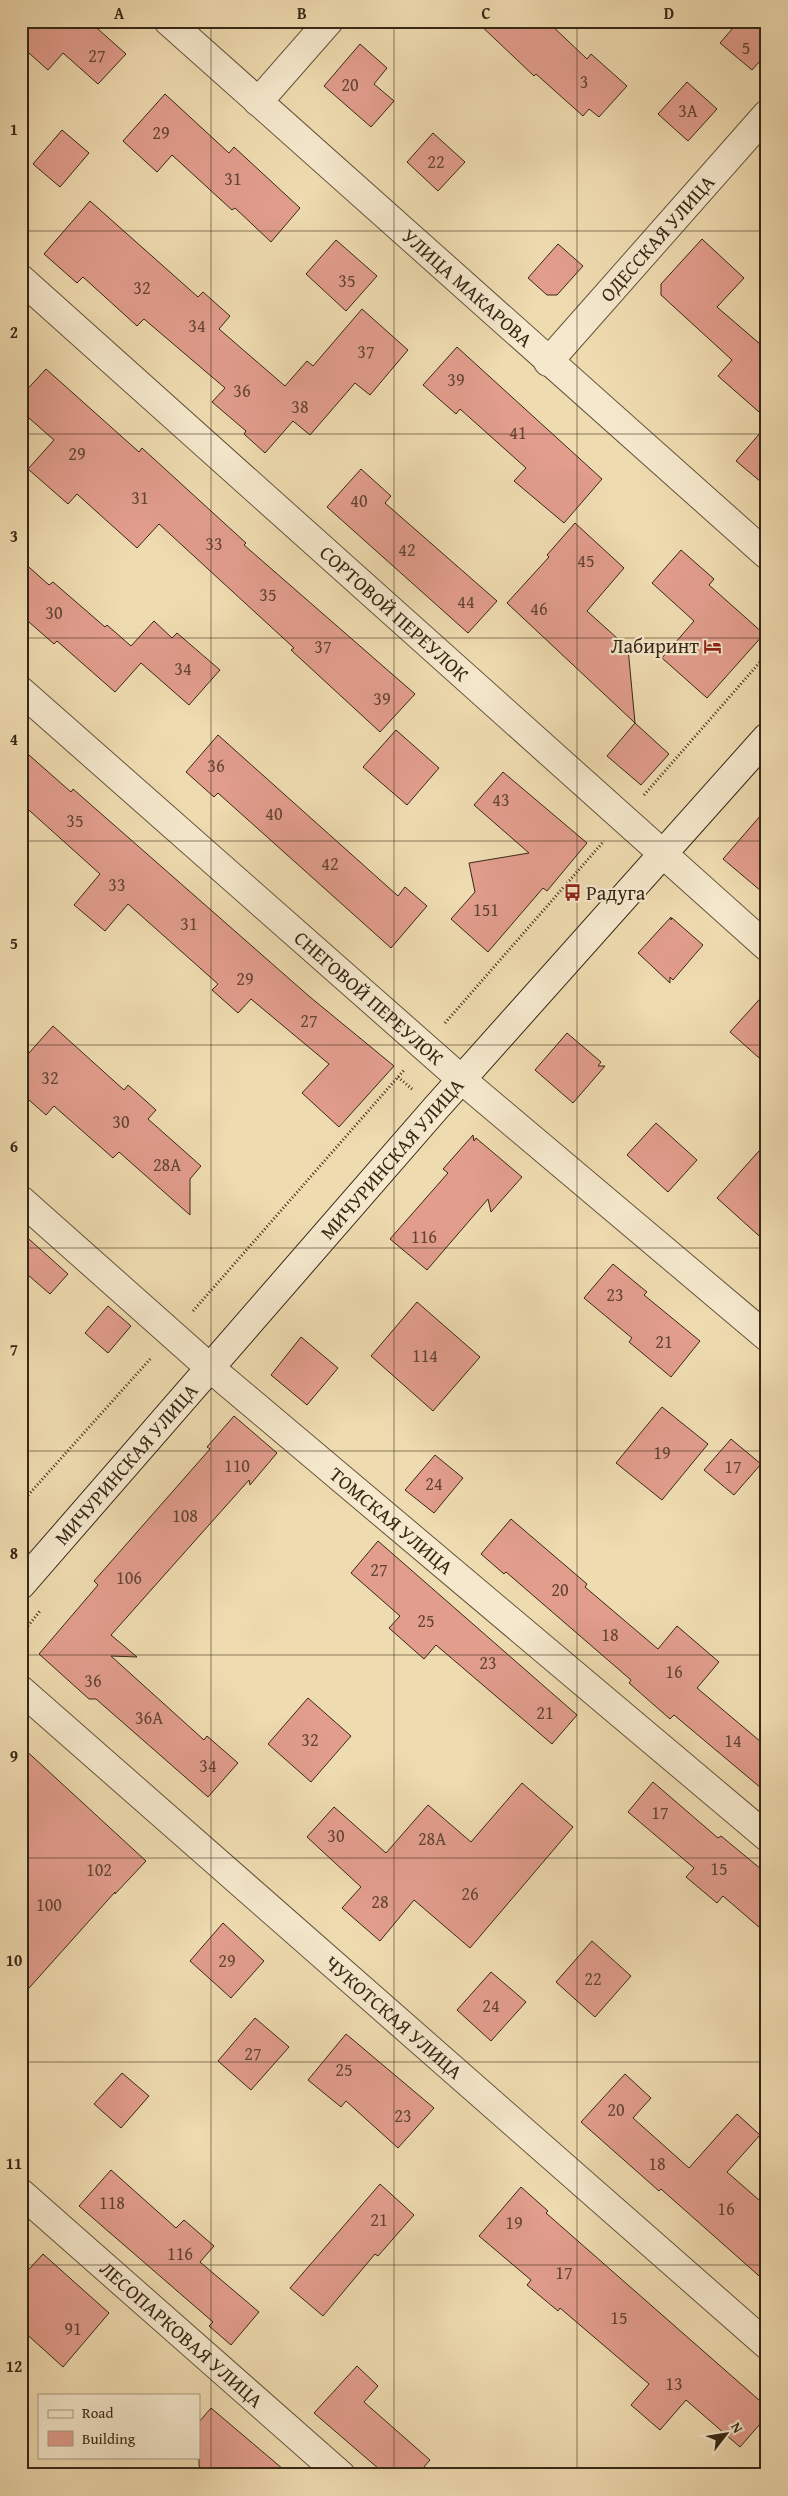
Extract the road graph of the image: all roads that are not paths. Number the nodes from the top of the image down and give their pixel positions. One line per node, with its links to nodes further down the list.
1 (168, 21): 3 (street, УЛИЦА МАКАРОВА)
2 (329, 21): 3 (street)
3 (258, 102): 6 (street, УЛИЦА МАКАРОВА)
4 (767, 114): 6 (street, ОДЕССКАЯ УЛИЦА)
5 (21, 279): 10 (street, СОРТОВОЙ ПЕРЕУЛОК)
6 (548, 362): 7 (street, УЛИЦА МАКАРОВА)
7 (767, 555)
8 (21, 692): 12 (street, СНЕГОВОЙ ПЕРЕУЛОК)
9 (767, 737): 10 (street, МИЧУРИНСКАЯ УЛИЦА)
10 (662, 852): 11 (street, СОРТОВОЙ ПЕРЕУЛОК); 12 (street, МИЧУРИНСКАЯ УЛИЦА)
11 (767, 947)
12 (461, 1079): 14 (street, СНЕГОВОЙ ПЕРЕУЛОК); 15 (street, МИЧУРИНСКАЯ УЛИЦА)
13 (21, 1200): 15 (street, ТОМСКАЯ УЛИЦА)
14 (767, 1337)
15 (209, 1367): 16 (street, МИЧУРИНСКАЯ УЛИЦА); 18 (street, ТОМСКАЯ УЛИЦА)
16 (21, 1585)
17 (21, 1690): 20 (street, ЧУКОТСКАЯ УЛИЦА)
18 (767, 1837)
19 (21, 2193): 21 (street, ЛЕСОПАРКОВАЯ УЛИЦА)
20 (767, 2345)
21 (341, 2475)

